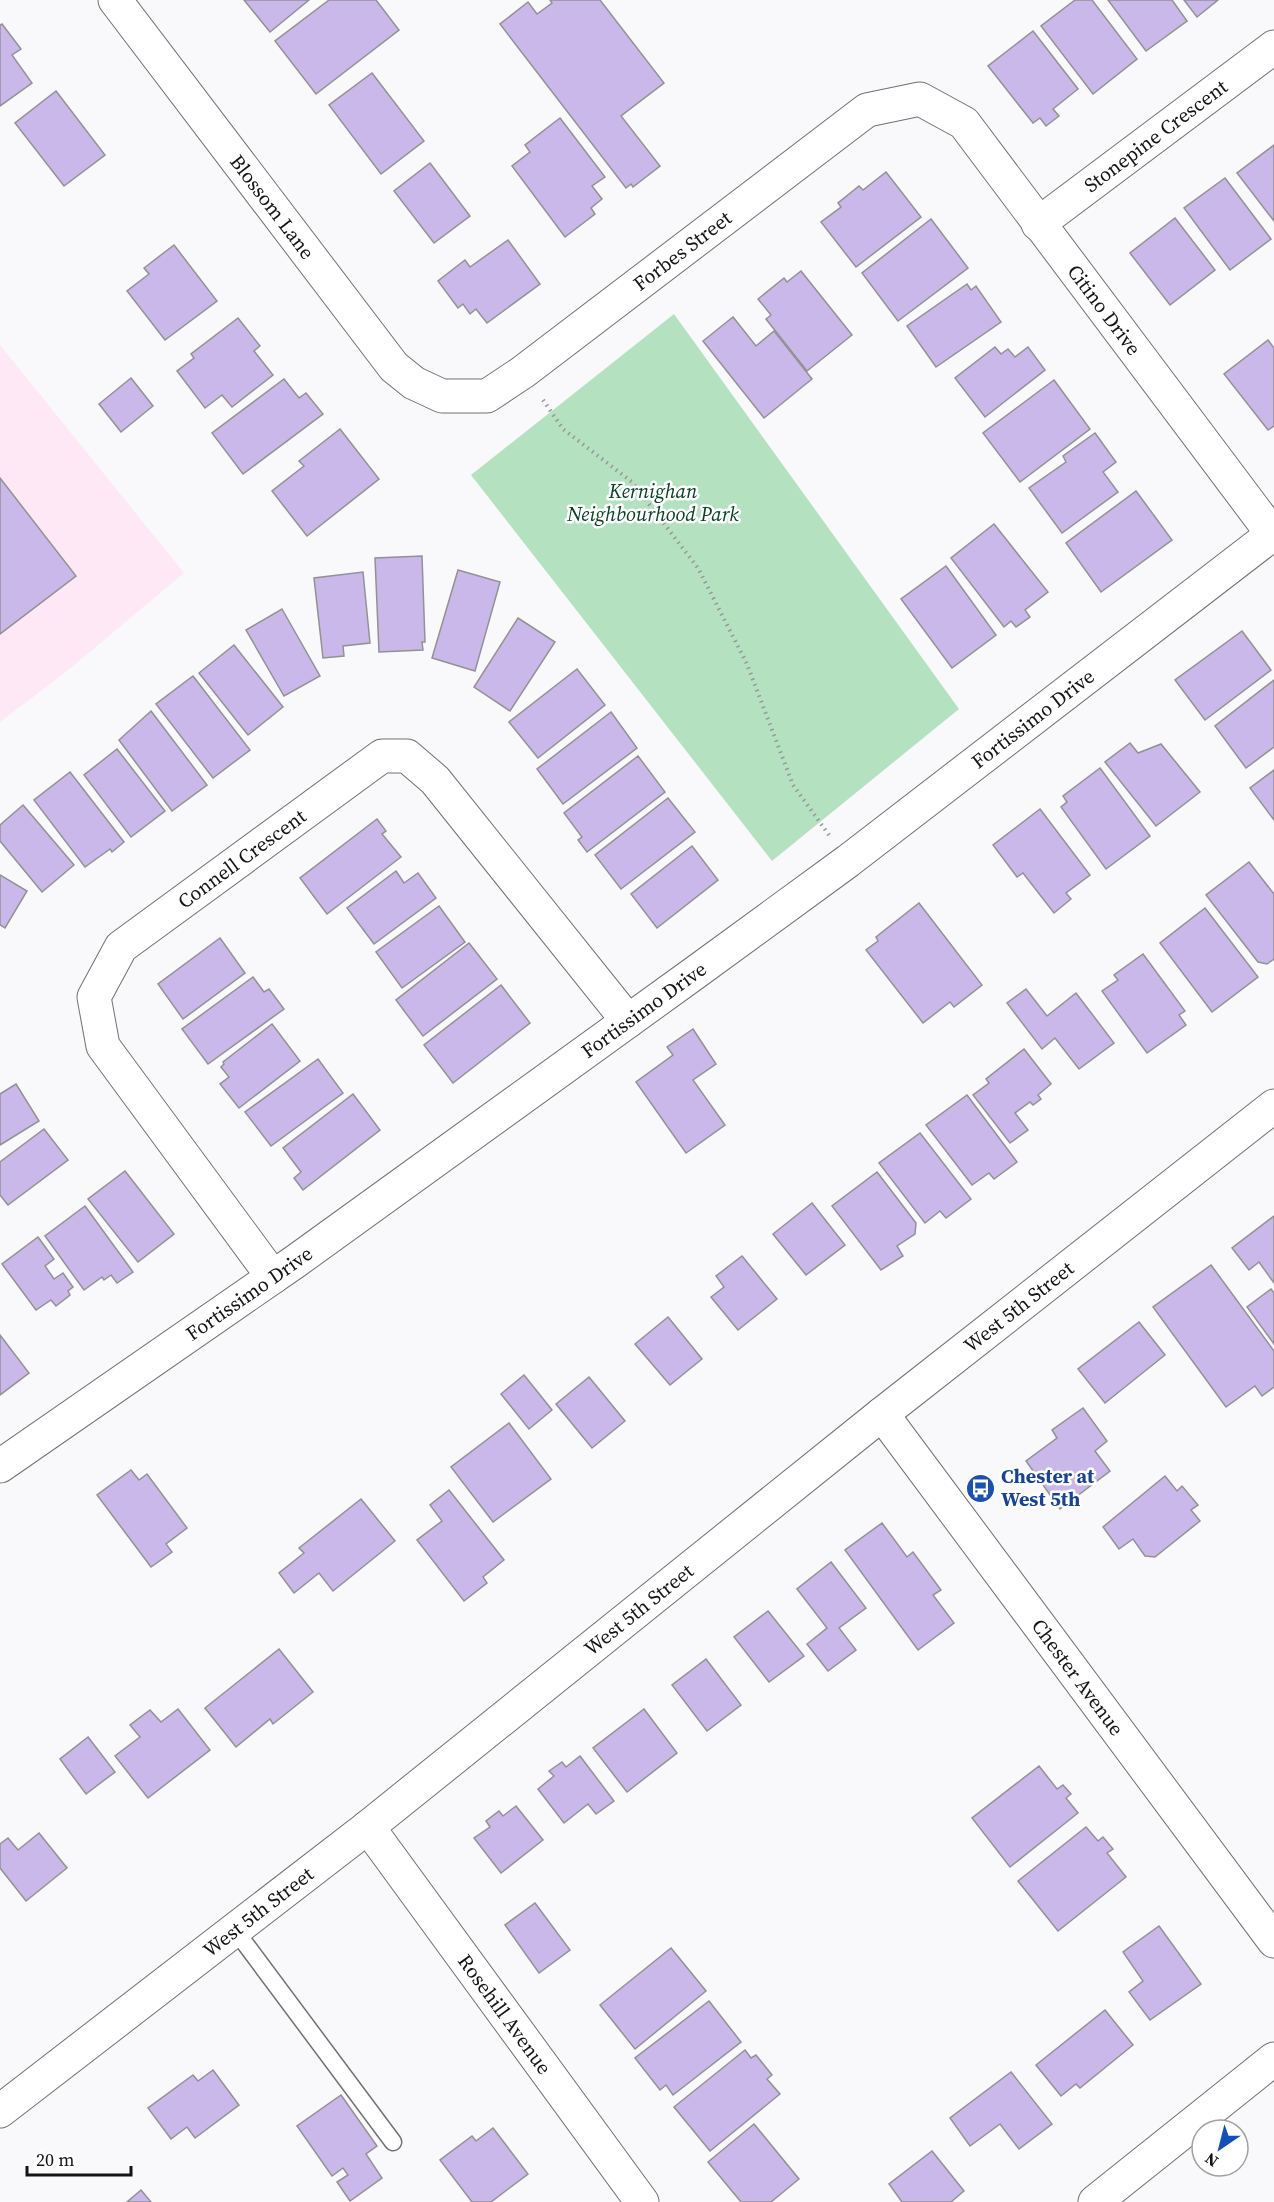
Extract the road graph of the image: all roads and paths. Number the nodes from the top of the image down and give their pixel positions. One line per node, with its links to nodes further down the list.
1 (114, 0): 6 (street, Blossom Lane)
2 (1274, 47): 4 (street, Stonepine Crescent)
3 (920, 99): 4 (street, Citino Drive); 5 (street, Forbes Street)
4 (1038, 224): 7 (street, Citino Drive)
5 (523, 372): 6 (street, Forbes Street); 8 (path)
6 (442, 396)
7 (1273, 534): 8 (street, Fortissimo Drive)
8 (848, 861): 9 (street, Fortissimo Drive)
9 (628, 1021): 11 (street, Fortissimo Drive); 11 (street, Connell Crescent)
10 (1274, 1106): 12 (street, West 5th Street)
11 (273, 1277): 13 (street, Fortissimo Drive)
12 (882, 1414): 14 (street, West 5th Street); 16 (street, Chester Avenue)
13 (0, 1466)
14 (368, 1827): 15 (street, West 5th Street); 20 (street, Rosehill Avenue)
15 (235, 1930): 18 (street, West 5th Street); 19 (lane)
16 (1274, 1941)
17 (1274, 2059): 21 (street)
18 (0, 2111)
19 (393, 2142)
20 (642, 2202)
21 (1095, 2202)

